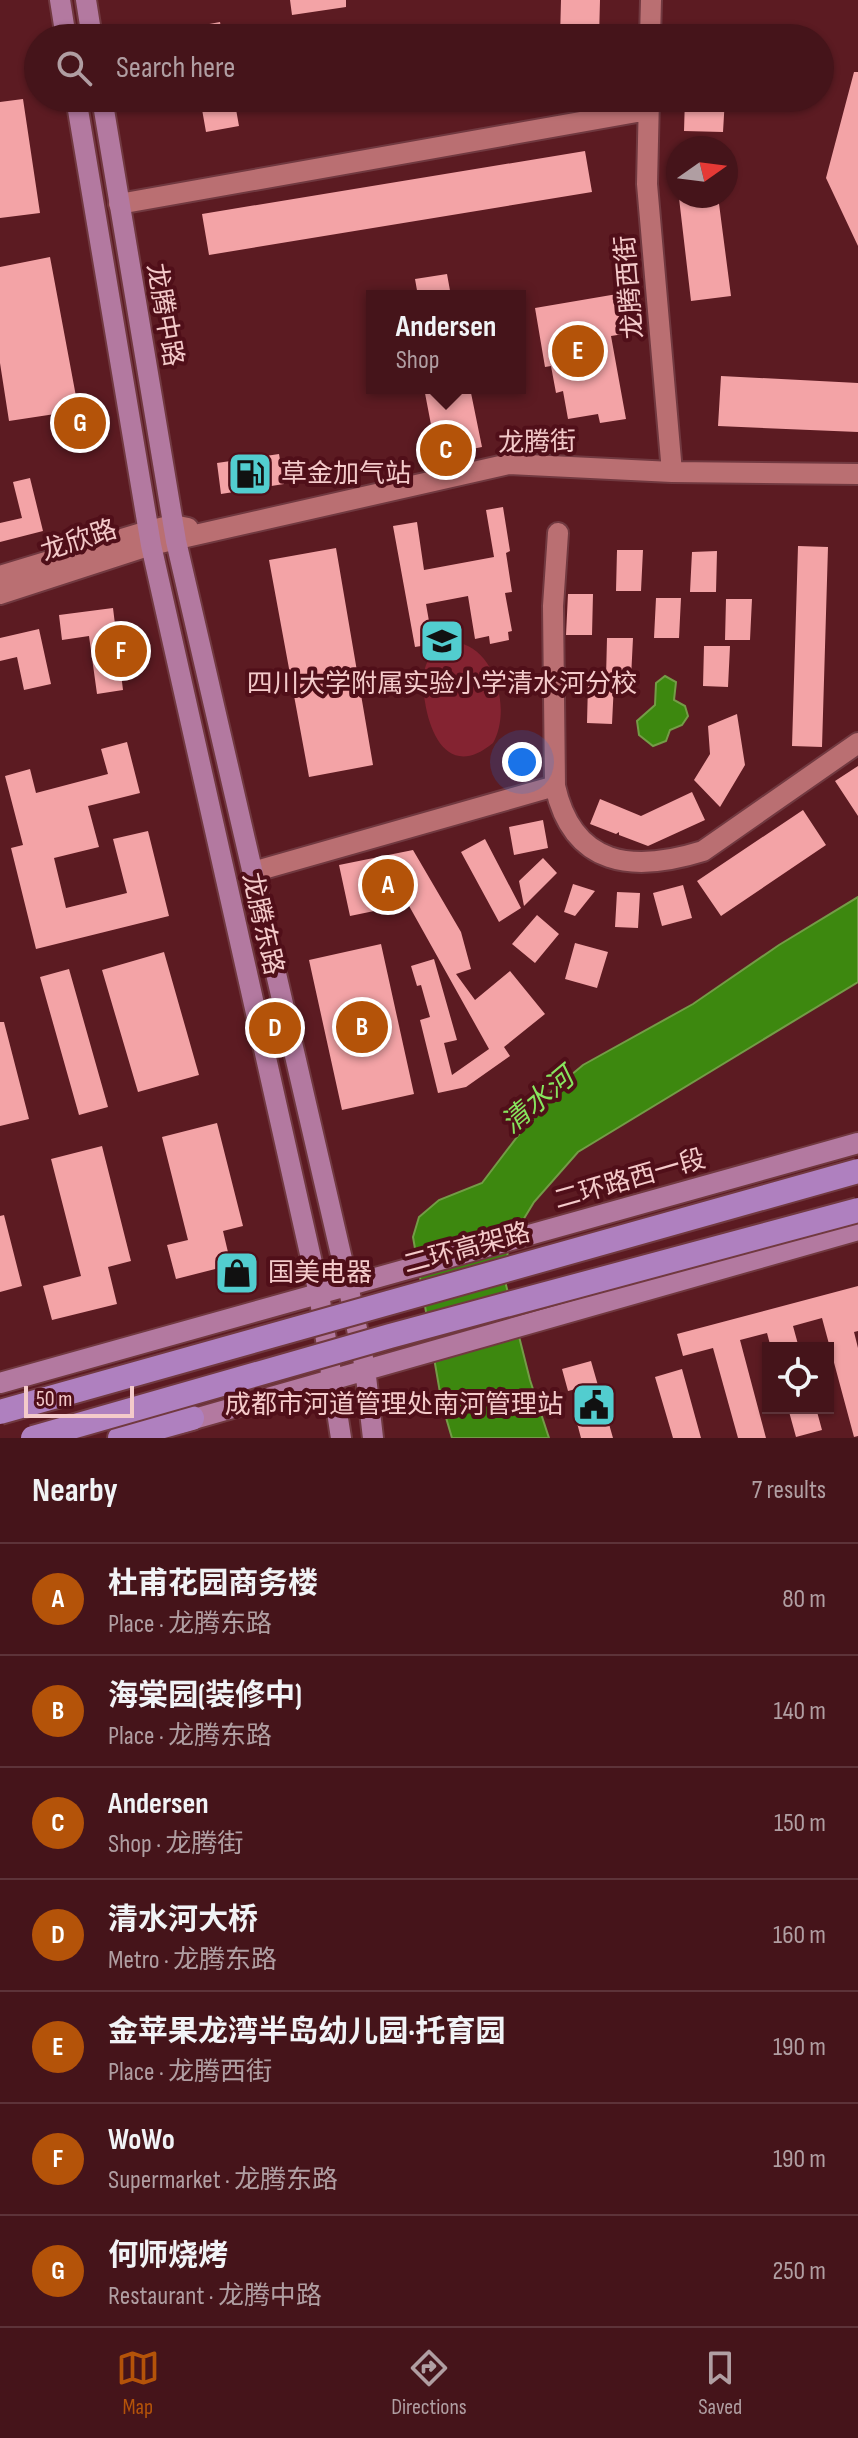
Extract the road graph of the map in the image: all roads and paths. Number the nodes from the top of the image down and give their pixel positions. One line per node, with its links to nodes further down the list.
1 (60, 0): 4 (main road)
2 (86, 0): 5 (main road)
3 (651, 0): 6 (street)
4 (64, 24)
5 (90, 24)
6 (650, 24)
7 (78, 112): 16 (main road, 龙腾中路)
8 (104, 112): 11 (main road, 龙腾中路)
9 (606, 112): 11 (street)
10 (648, 112): 12 (street, 龙腾西街)
11 (119, 204): 14 (main road, 龙腾中路)
12 (672, 472): 13 (street, 龙腾街); 14 (street, 龙腾街)
13 (858, 474)
14 (174, 533): 16 (street, 龙欣路); 21 (main road, 龙腾东路)
15 (558, 533): 20 (street)
16 (149, 538): 17 (street); 18 (street, 龙欣路); 27 (main road, 龙腾东路)
17 (0, 576)
18 (0, 594)
19 (858, 743): 20 (street)
20 (555, 786): 21 (street)
21 (253, 872): 26 (main road, 龙腾东路)
22 (858, 1143): 26 (main road, 二环路西一段)
23 (858, 1171): 31 (highway, 二环高架路, bridge)
24 (858, 1210): 33 (highway, bridge)
25 (858, 1230): 28 (main road)
26 (348, 1285): 27 (main road, 二环路西一段); 28 (main road, 龙腾东路)
27 (319, 1294): 29 (main road, 龙腾东路); 30 (main road, 二环路西一段)
28 (365, 1368): 29 (main road); 37 (main road, 龙腾东路)
29 (333, 1377): 32 (main road); 36 (main road, 龙腾东路)
30 (0, 1383)
31 (0, 1412)
32 (192, 1418): 34 (highway); 35 (main road)
33 (33, 1438)
34 (120, 1438)
35 (147, 1438)
36 (341, 1438)
37 (373, 1438)

